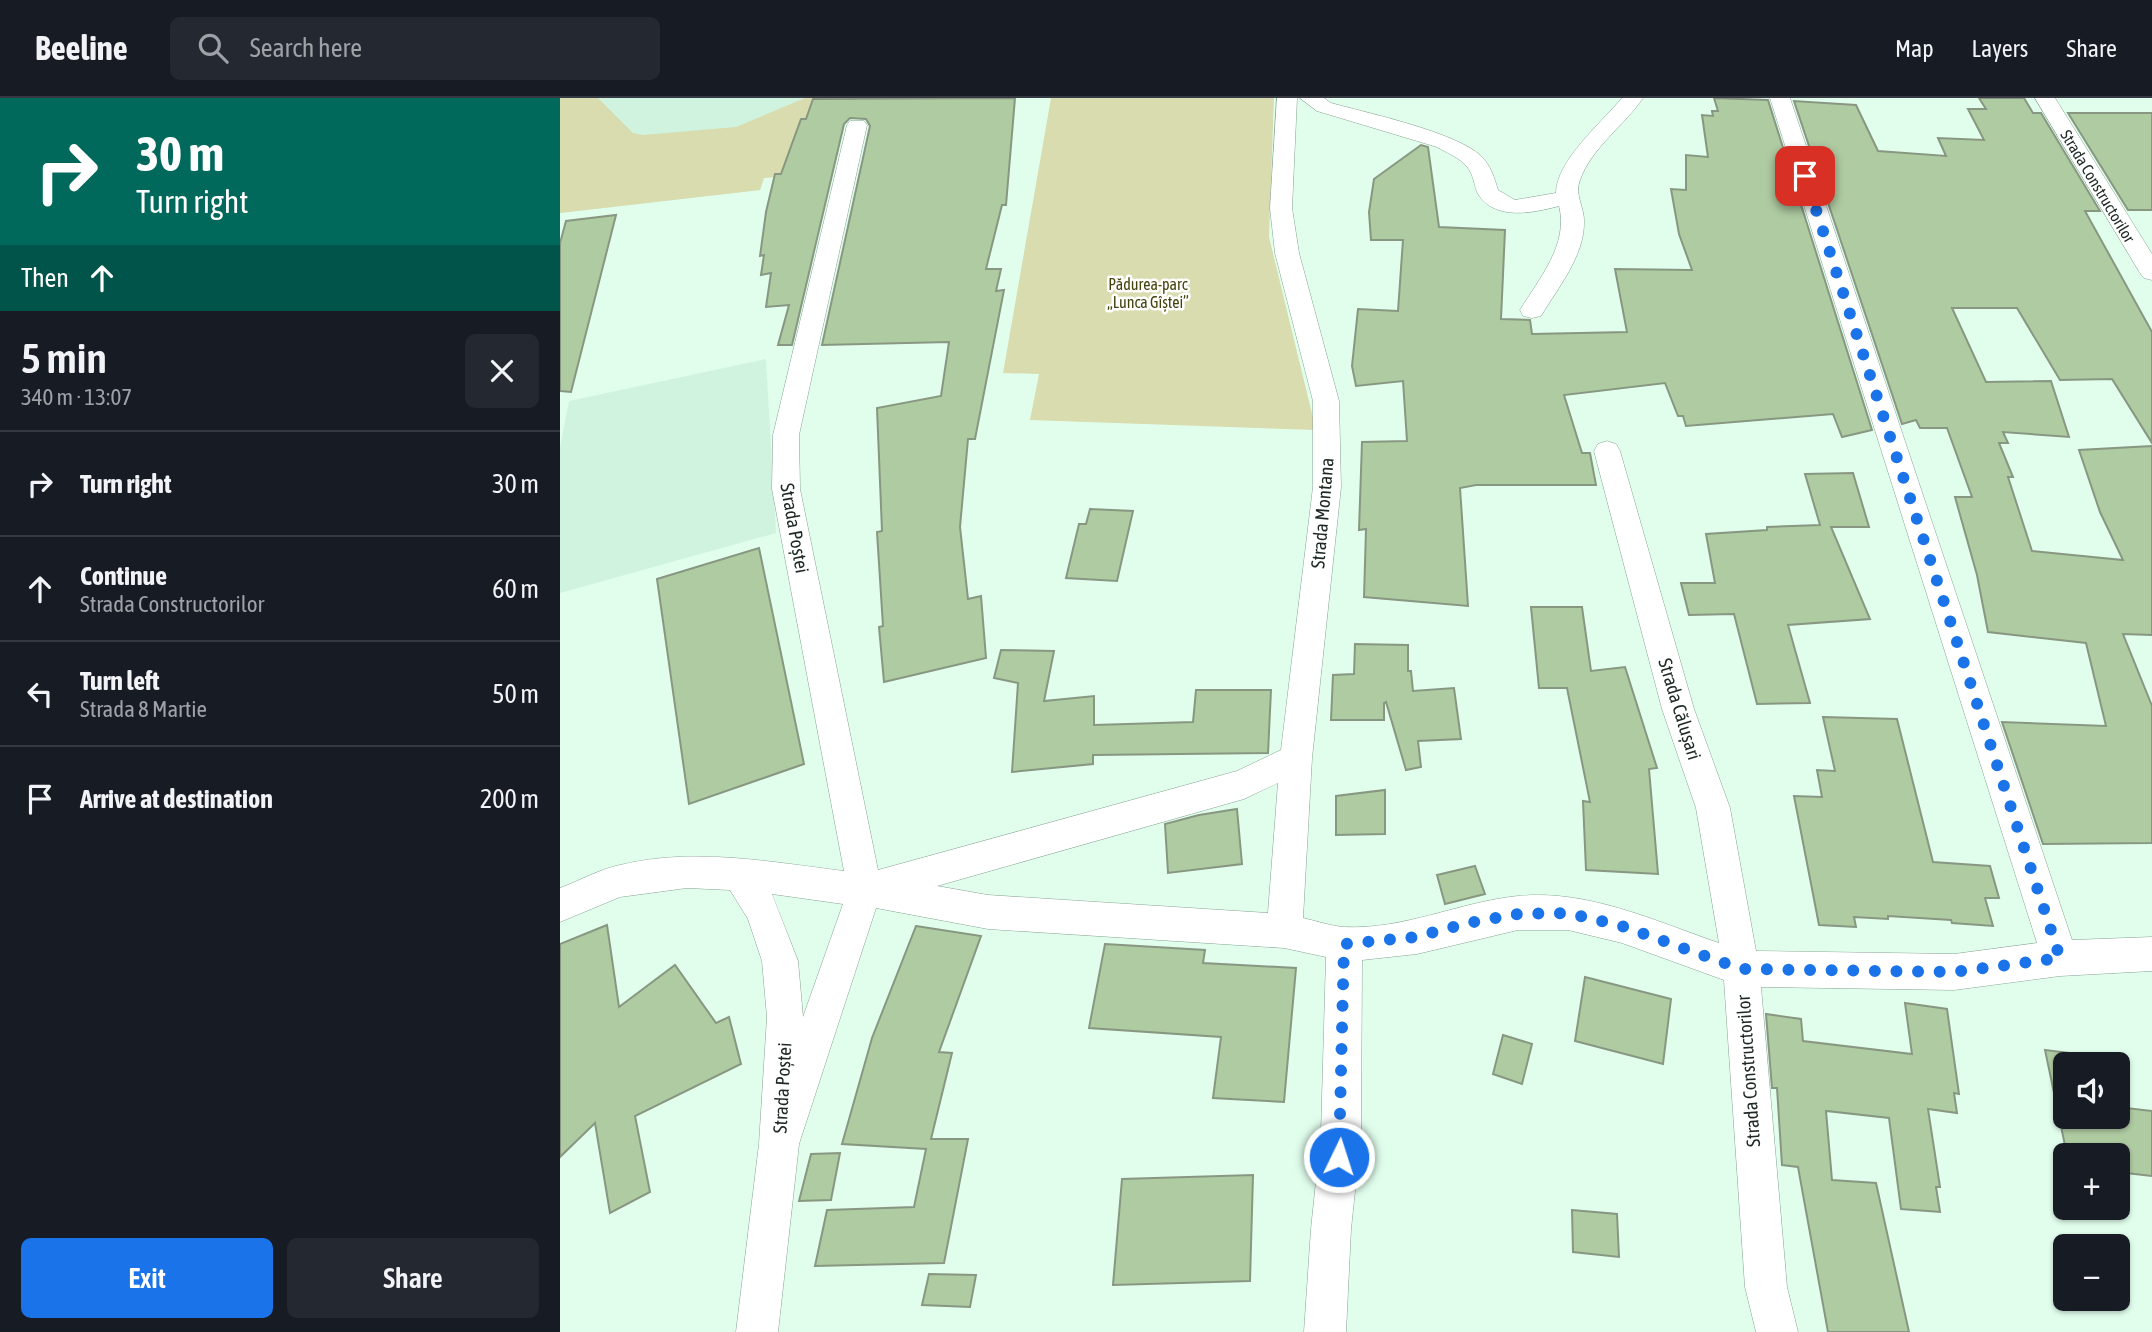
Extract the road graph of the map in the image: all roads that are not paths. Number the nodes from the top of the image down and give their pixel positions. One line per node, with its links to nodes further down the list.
1 (1287, 98): 11 (street, Strada Montana)
2 (1310, 98): 7 (street)
3 (1633, 98): 7 (street)
4 (1780, 98): 18 (street)
5 (2045, 98): 8 (street, Strada Constructorilor)
6 (857, 125): 13 (street, Strada Poștei)
7 (1566, 197): 9 (street)
8 (2152, 273)
9 (1532, 310)
10 (1607, 451): 19 (street, Strada Călușari)
11 (1296, 758): 13 (street); 15 (street, Strada Montana)
12 (739, 874): 13 (street); 14 (street); 20 (street, Strada Poștei)
13 (865, 890): 15 (street); 20 (street, Strada Poștei)
14 (560, 905)
15 (1284, 932): 16 (street)
16 (1344, 944): 19 (street); 22 (street)
17 (2152, 954): 18 (street, Strada Constructorilor)
18 (2060, 958): 19 (street, Strada Constructorilor)
19 (1741, 969): 23 (street, Strada Constructorilor)
20 (779, 1144): 21 (street, Strada Poștei)
21 (757, 1332)
22 (1325, 1332)
23 (1777, 1332)

